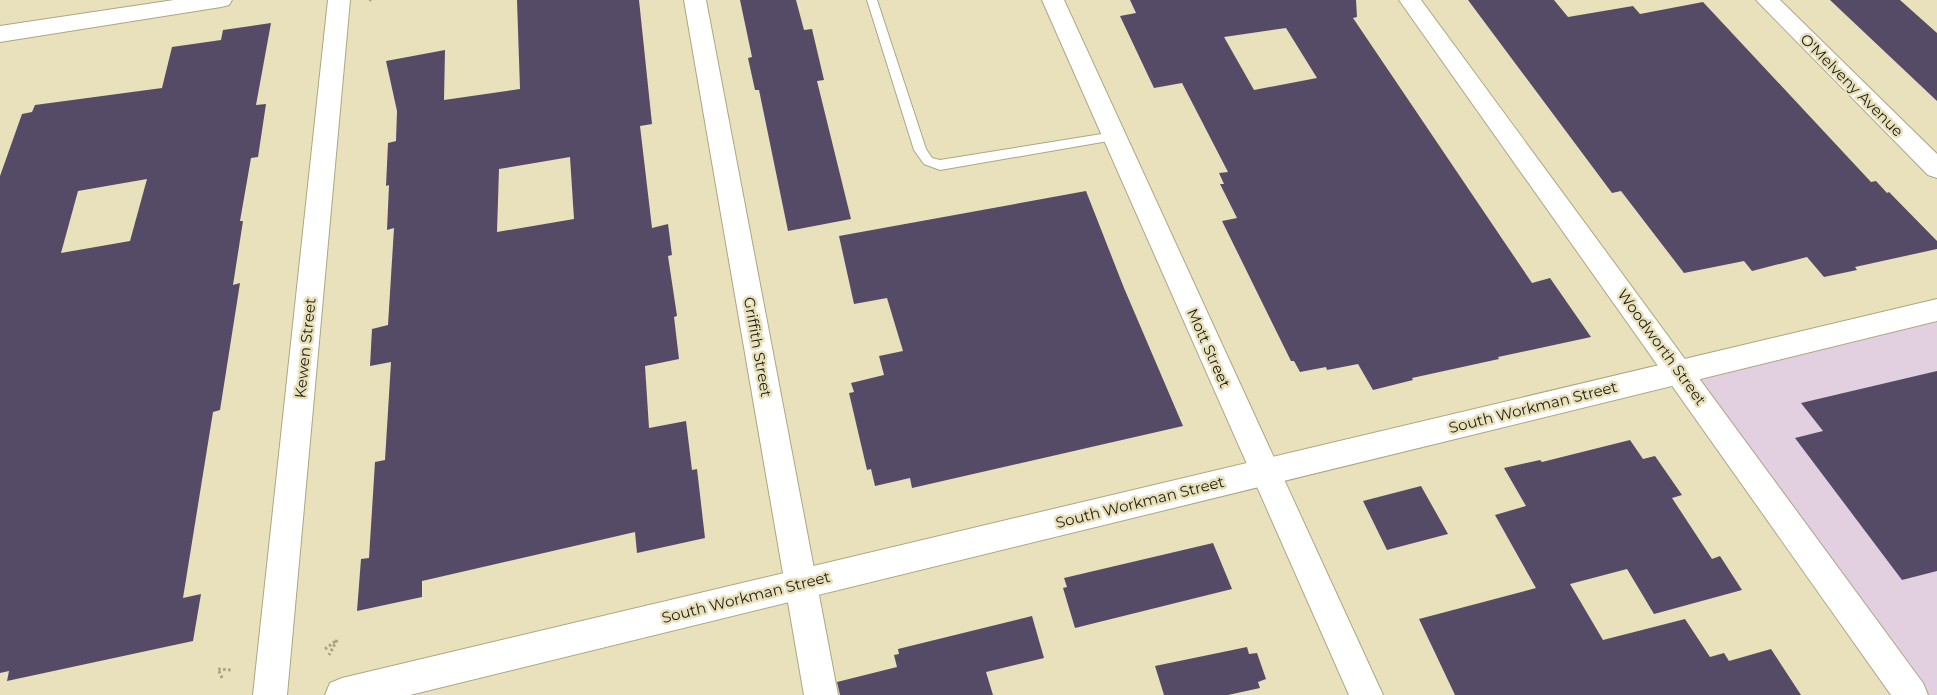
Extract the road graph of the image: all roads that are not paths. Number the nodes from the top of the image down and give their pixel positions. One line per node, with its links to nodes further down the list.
1 (221, 0): 8 (street)
2 (339, 0): 15 (street, Kewen Street)
3 (695, 0): 14 (street, Griffith Street)
4 (872, 0): 9 (lane)
5 (1053, 0): 9 (street, Mott Street)
6 (1410, 0): 12 (street, Woodworth Street)
7 (1768, 0): 10 (street, O'Melveny Avenue)
8 (0, 34)
9 (1114, 136): 13 (street, Mott Street)
10 (1937, 169)
11 (1937, 310): 12 (street, South Workman Street)
12 (1680, 372): 13 (street, South Workman Street); 19 (street, Woodworth Street)
13 (1266, 472): 14 (street, South Workman Street); 18 (street, Mott Street)
14 (801, 584): 16 (street, South Workman Street); 17 (street, Griffith Street)
15 (270, 695)
16 (342, 695)
17 (821, 695)
18 (1366, 695)
19 (1911, 695)

